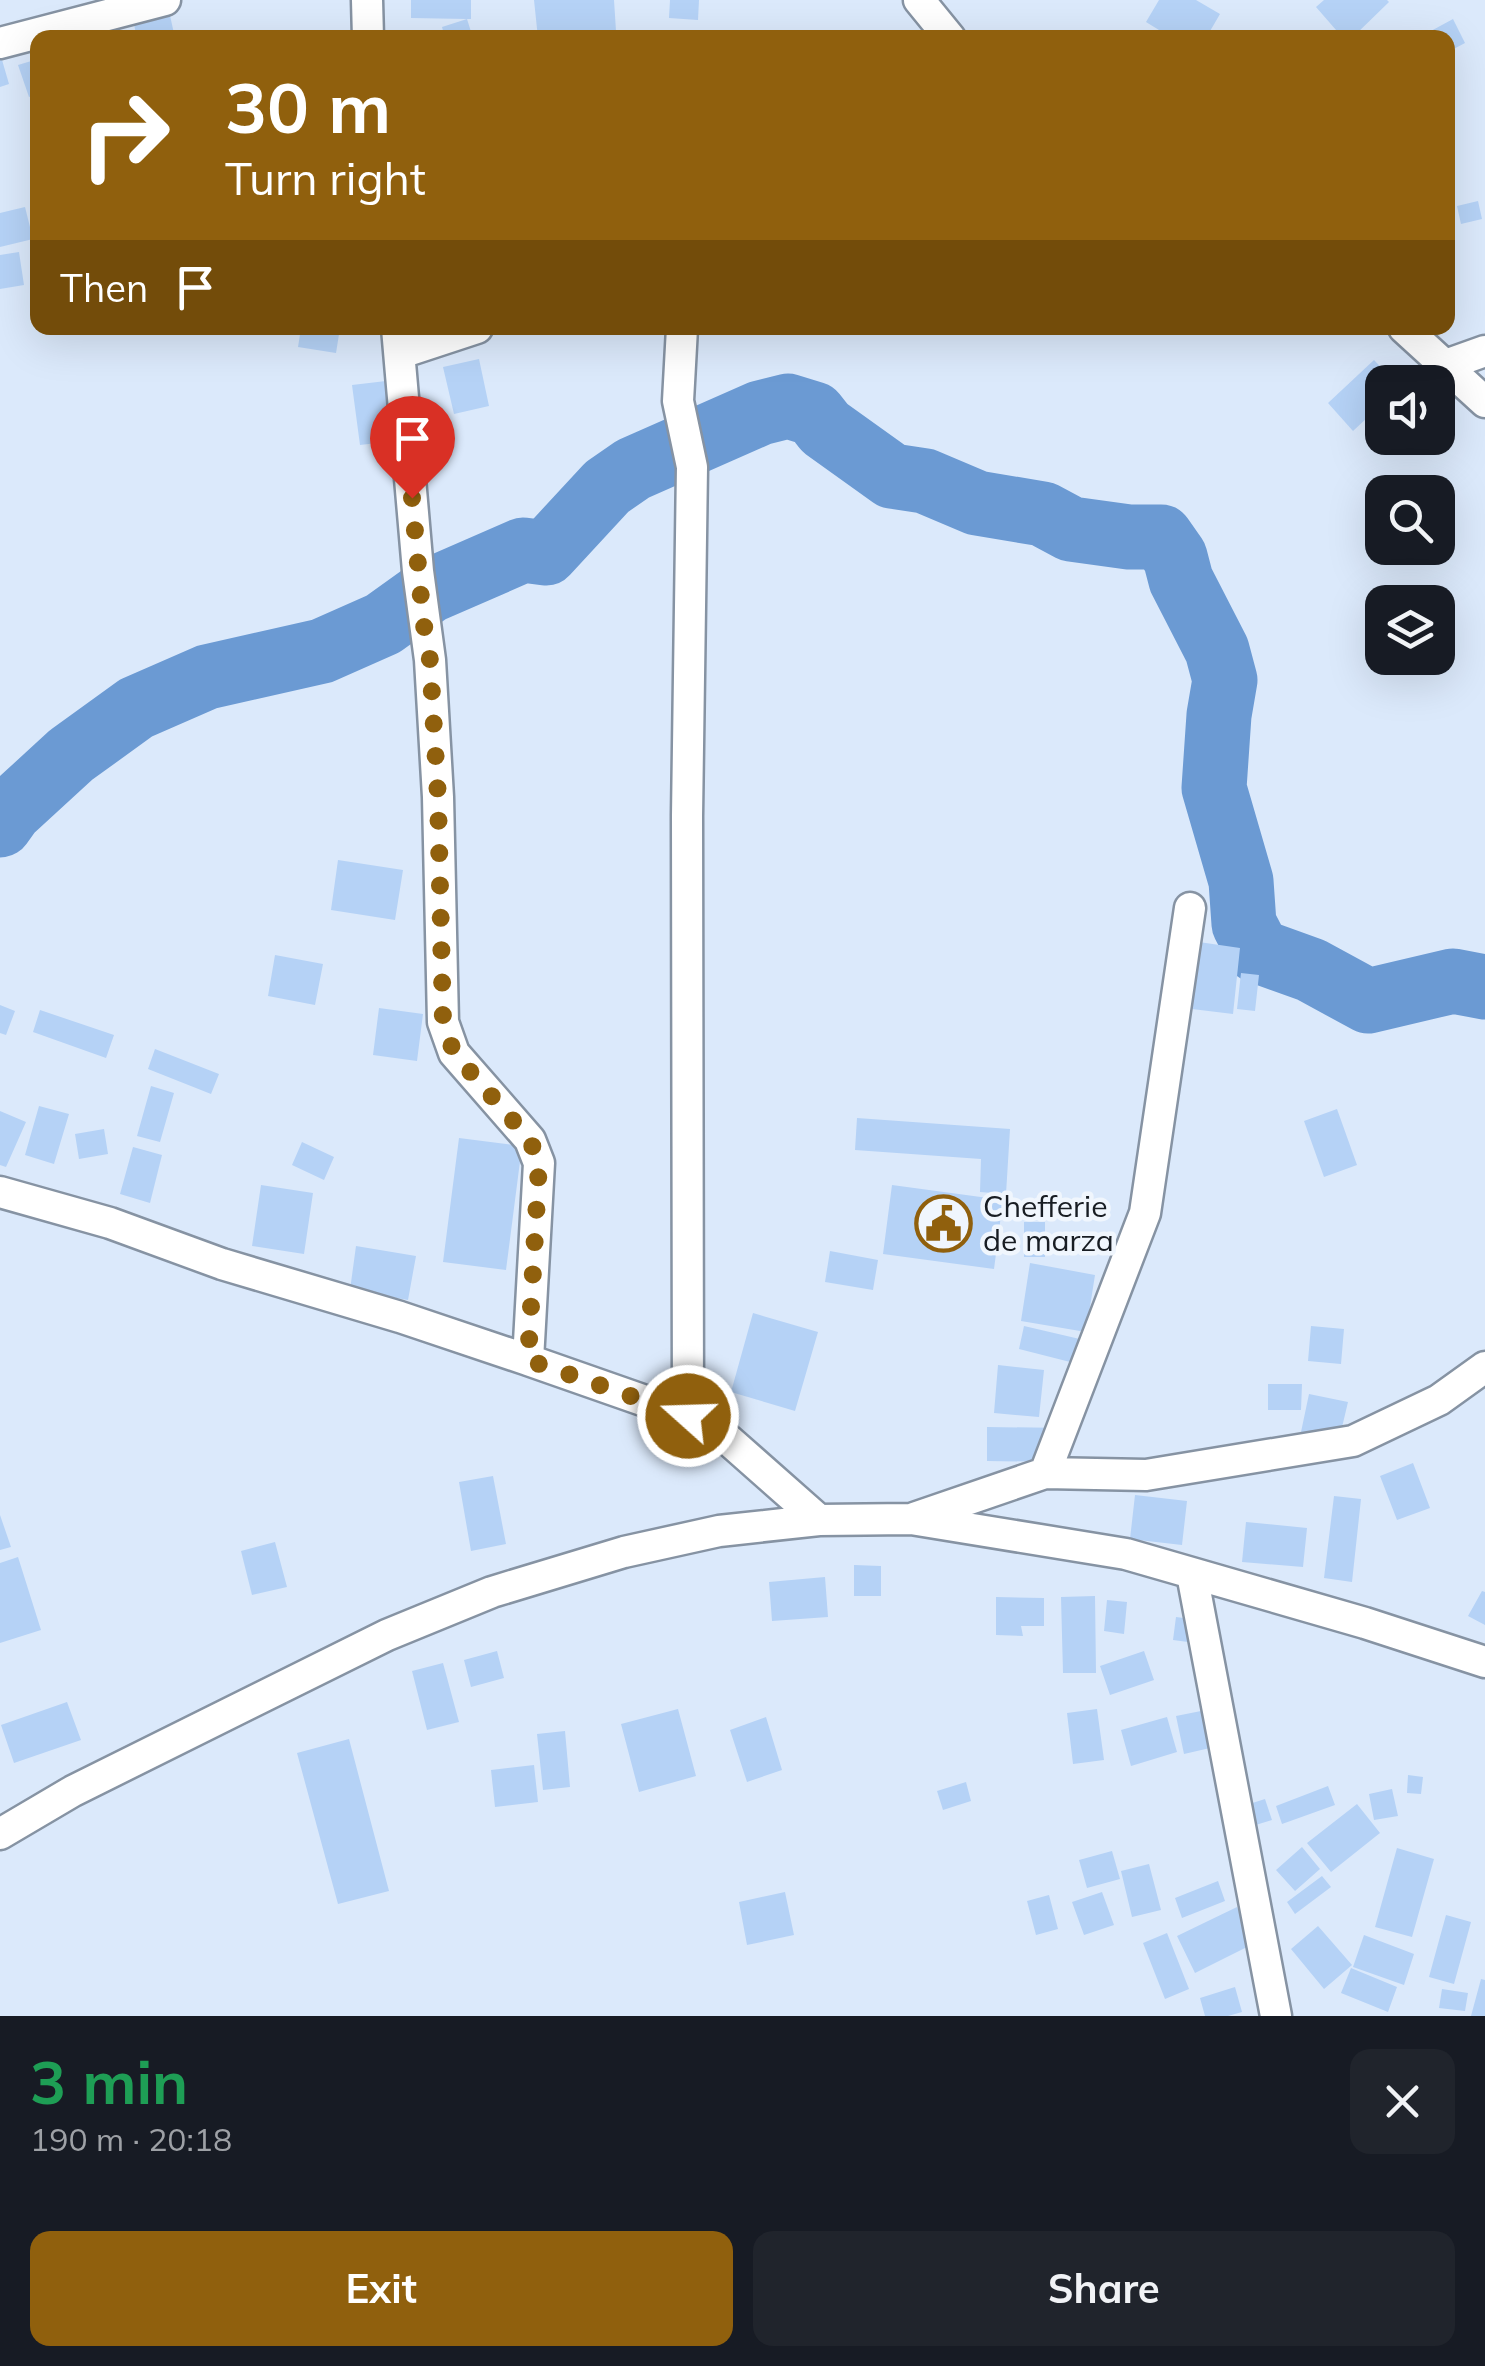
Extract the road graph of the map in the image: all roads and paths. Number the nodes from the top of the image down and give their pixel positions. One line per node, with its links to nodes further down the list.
1 (165, 0): 4 (street)
2 (367, 0): 5 (street)
3 (919, 0): 6 (street)
4 (50, 30)
5 (368, 30)
6 (943, 30)
7 (30, 35): 8 (street)
8 (0, 43)
9 (432, 335): 12 (street)
10 (682, 335): 22 (street)
11 (1411, 335): 14 (street)
12 (399, 340): 20 (street)
13 (1485, 352): 15 (street)
14 (1441, 365)
15 (1445, 365)
16 (1455, 377): 17 (street)
17 (1485, 402)
18 (1190, 908): 23 (street)
19 (0, 1192): 20 (street)
20 (528, 1360): 22 (street)
21 (1485, 1368): 23 (street)
22 (688, 1416): 25 (street)
23 (1045, 1473): 24 (street)
24 (911, 1519): 25 (street); 26 (street)
25 (820, 1520): 28 (street)
26 (1192, 1574): 27 (street); 29 (street)
27 (1485, 1662)
28 (0, 1834)
29 (1276, 2016)

